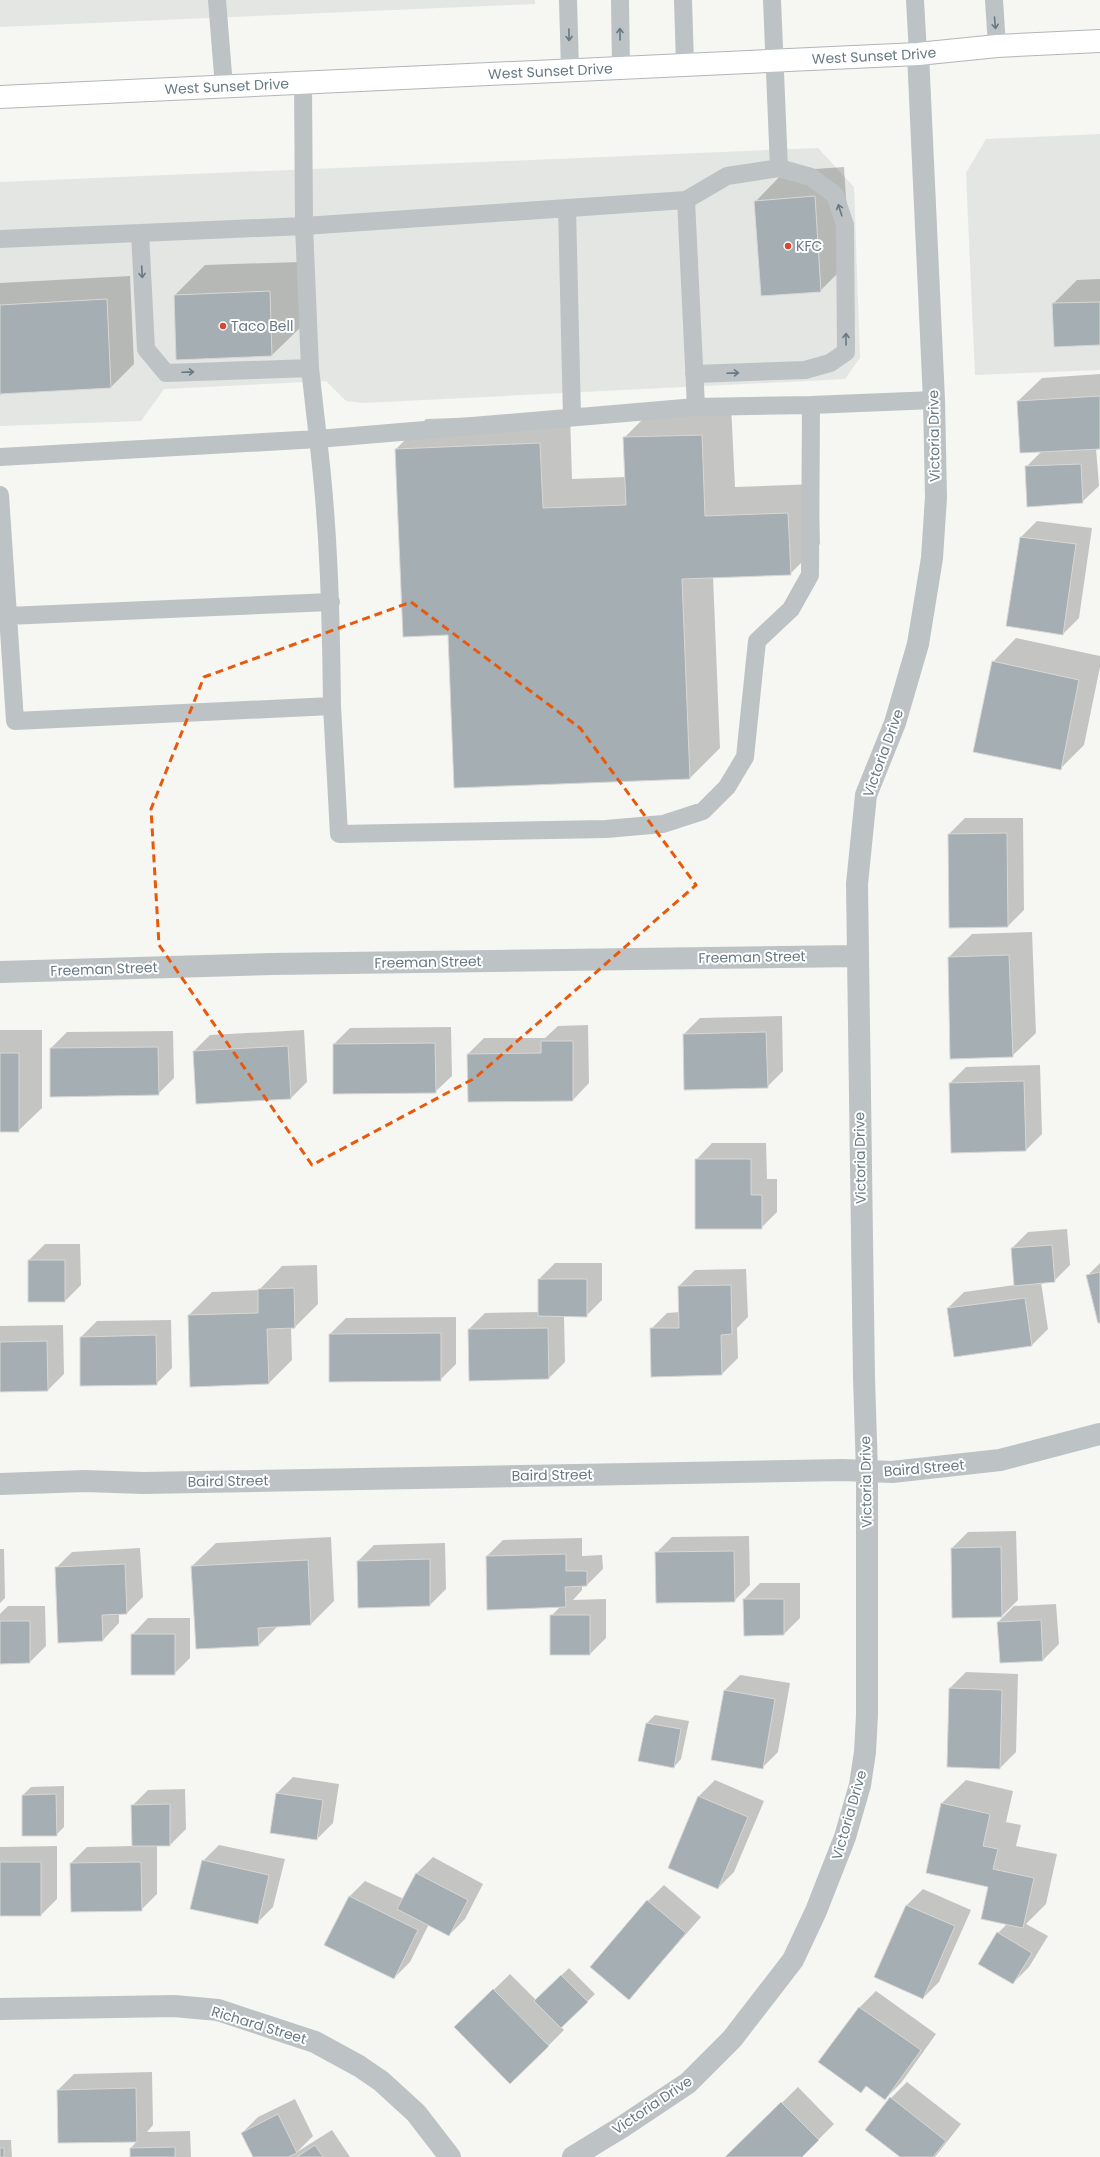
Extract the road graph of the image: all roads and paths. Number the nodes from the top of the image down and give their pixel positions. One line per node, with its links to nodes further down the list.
1 (217, 0): 16 (lane)
2 (568, 0): 14 (lane, one-way to 14)
3 (620, 0): 13 (lane, one-way to 3)
4 (684, 0): 12 (lane)
5 (772, 0): 11 (lane)
6 (915, 0): 10 (lane)
7 (994, 0): 9 (lane, one-way to 9)
8 (1100, 41): 9 (main road, West Sunset Drive)
9 (997, 46): 10 (main road, West Sunset Drive)
10 (918, 54): 11 (main road, West Sunset Drive); 26 (street, Victoria Drive)
11 (774, 61): 12 (main road, West Sunset Drive); 18 (lane)
12 (685, 64): 13 (main road, West Sunset Drive)
13 (621, 68): 14 (main road, West Sunset Drive)
14 (570, 70): 15 (main road, West Sunset Drive)
15 (303, 83): 16 (main road, West Sunset Drive); 21 (lane)
16 (224, 87): 17 (main road, West Sunset Drive)
17 (0, 97)
18 (779, 168): 19 (lane); 25 (lane, one-way to 18)
19 (686, 200): 20 (lane); 25 (lane)
20 (567, 208): 21 (lane); 29 (lane)
21 (304, 226): 22 (lane); 24 (lane)
22 (140, 233): 23 (lane); 24 (lane, one-way to 24)
23 (0, 239)
24 (310, 368): 30 (lane)
25 (694, 374): 28 (lane)
26 (934, 400): 27 (lane); 36 (street, Victoria Drive)
27 (811, 405): 28 (lane); 35 (lane)
28 (696, 407): 29 (lane)
29 (572, 417): 30 (lane)
30 (318, 439): 31 (lane); 33 (lane)
31 (0, 457)
32 (0, 495): 34 (lane)
33 (331, 602): 34 (lane); 35 (lane)
34 (7, 616): 35 (lane)
35 (332, 706)
36 (857, 956): 37 (street, Freeman Street); 39 (street, Victoria Drive)
37 (0, 972)
38 (1100, 1434): 39 (street, Baird Street)
39 (867, 1472): 40 (street, Baird Street); 43 (street, Victoria Drive)
40 (0, 1484)
41 (0, 2009): 42 (street, Richard Street)
42 (450, 2157)
43 (573, 2157)

